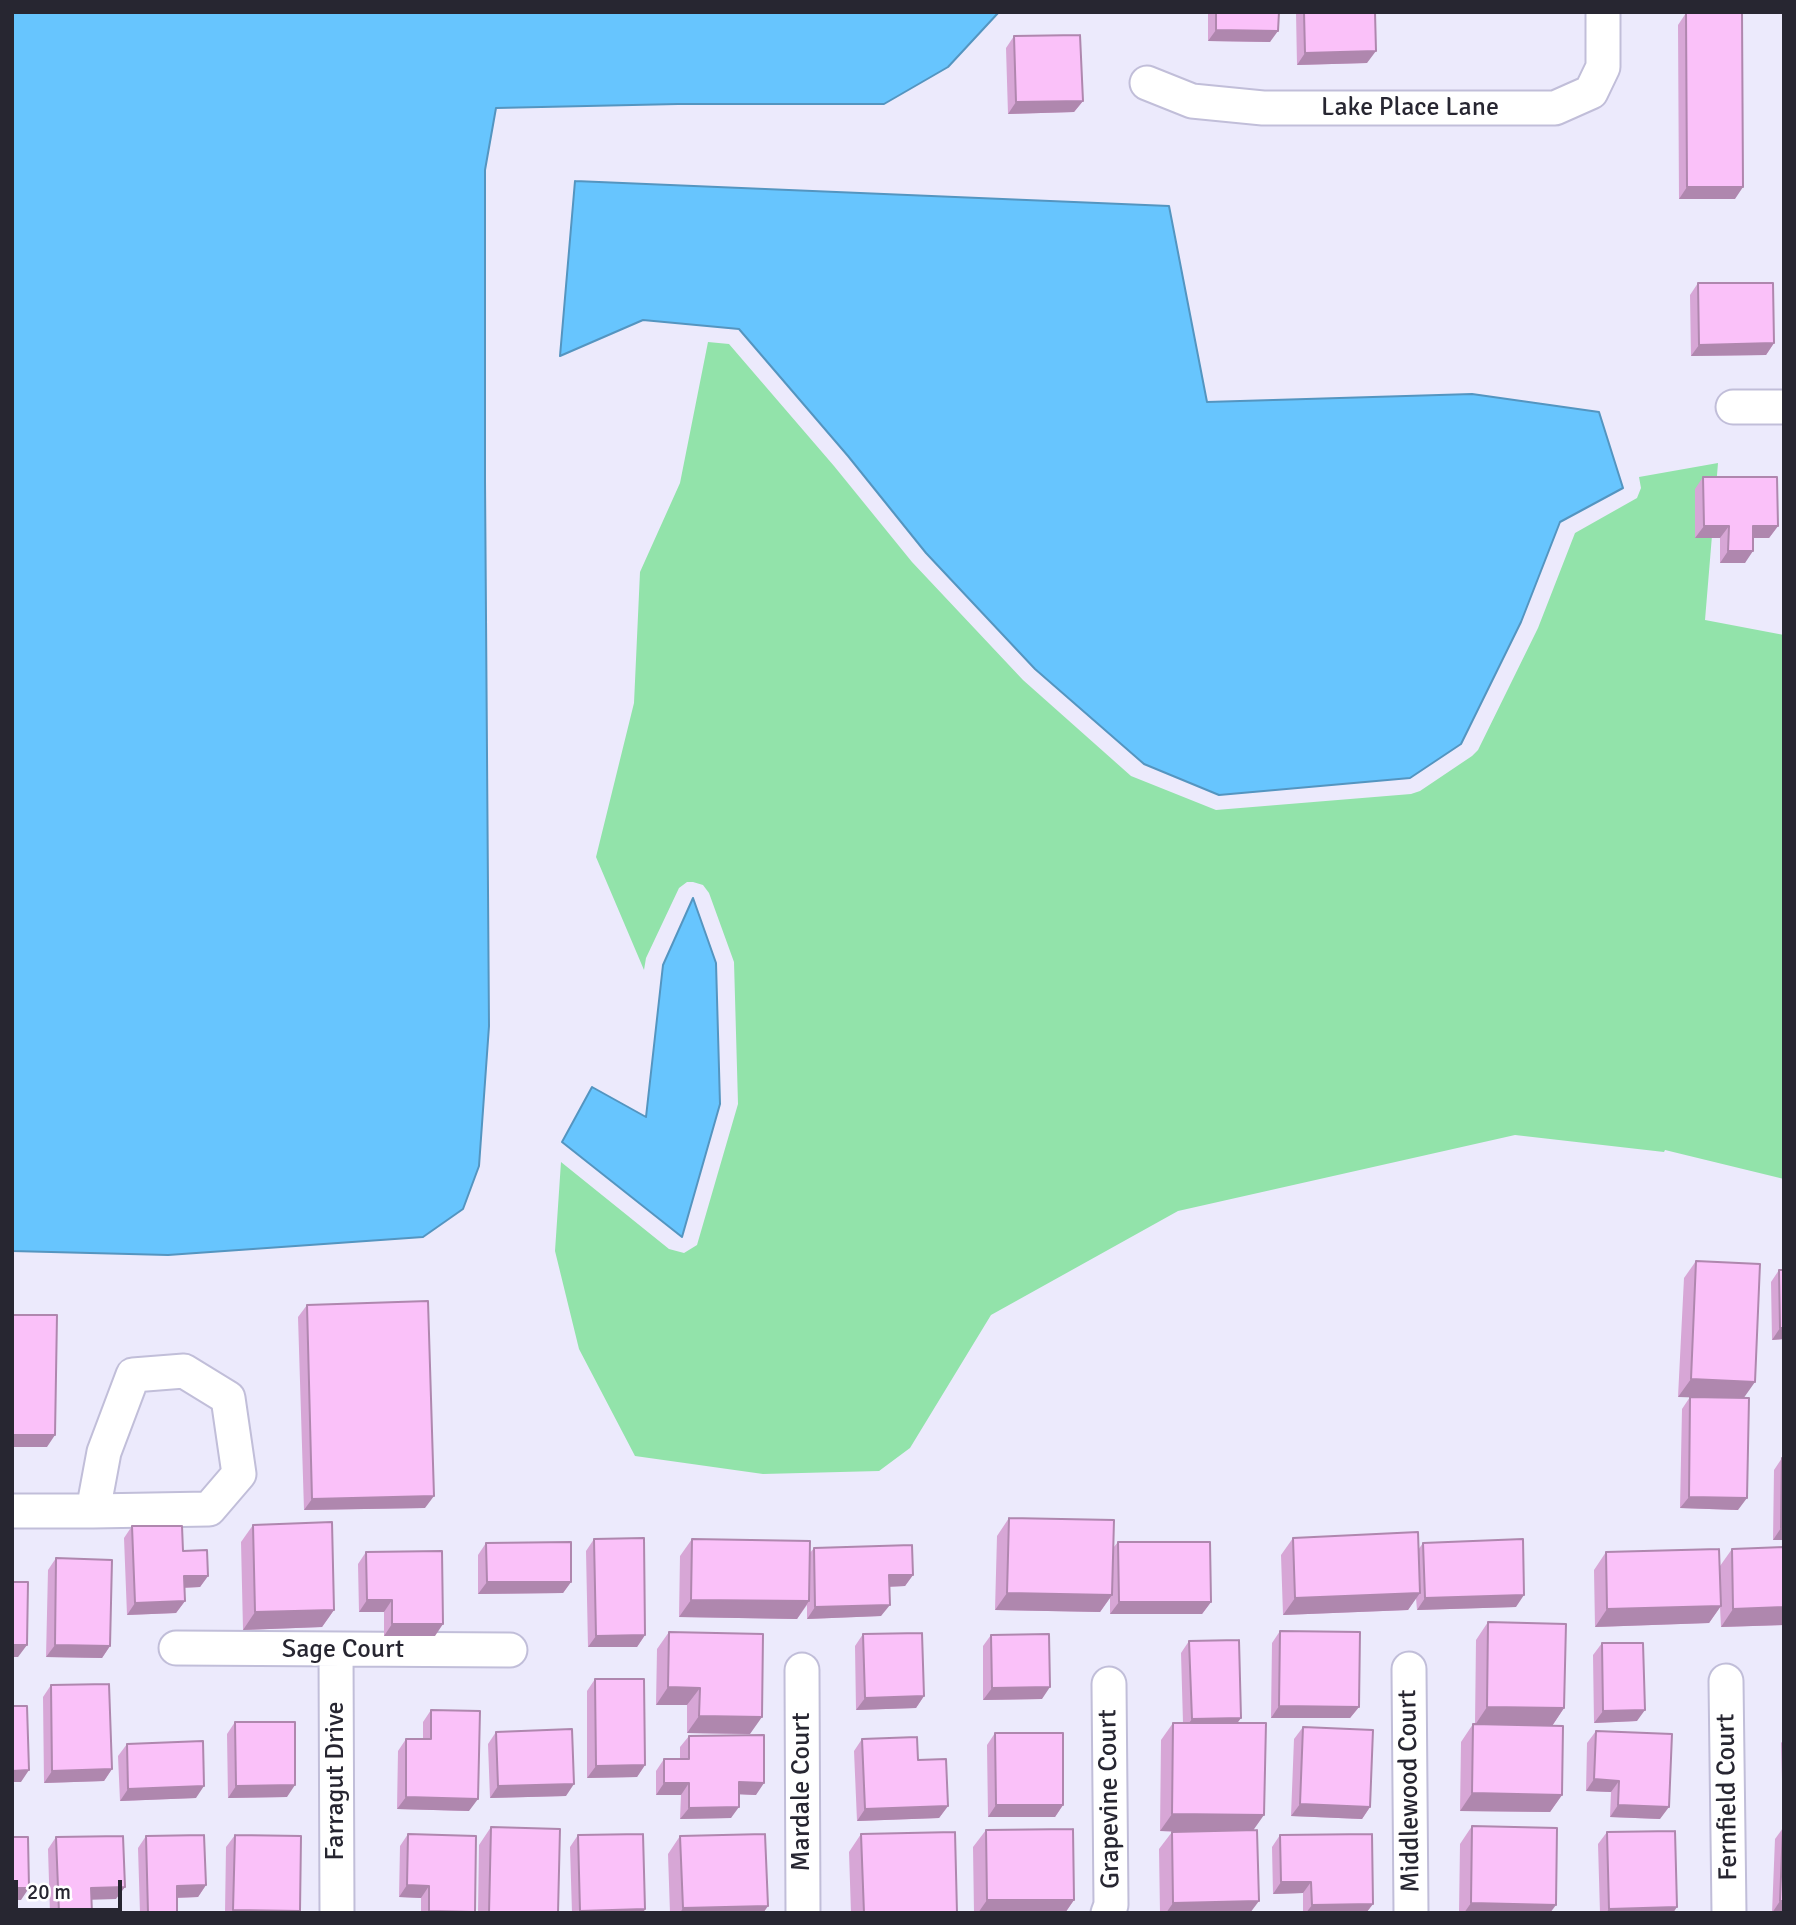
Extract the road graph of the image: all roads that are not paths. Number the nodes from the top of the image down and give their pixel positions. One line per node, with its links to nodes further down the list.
1 (1603, 12): 2 (street, Lake Place Lane)
2 (1147, 83)
3 (1733, 407): 4 (street)
4 (1784, 407)
5 (12, 1511): 6 (street)
6 (93, 1511): 6 (street)
7 (176, 1648): 8 (street, Sage Court)
8 (336, 1650): 9 (street, Sage Court); 14 (street, Farragut Drive)
9 (509, 1650)
10 (1409, 1669): 17 (street, Middlewood Court)
11 (802, 1671): 15 (street, Mardale Court)
12 (1726, 1681): 18 (street, Fernfield Court)
13 (1109, 1685): 16 (street, Grapevine Court)
14 (337, 1913)
15 (803, 1913)
16 (1108, 1913)
17 (1411, 1913)
18 (1729, 1913)

